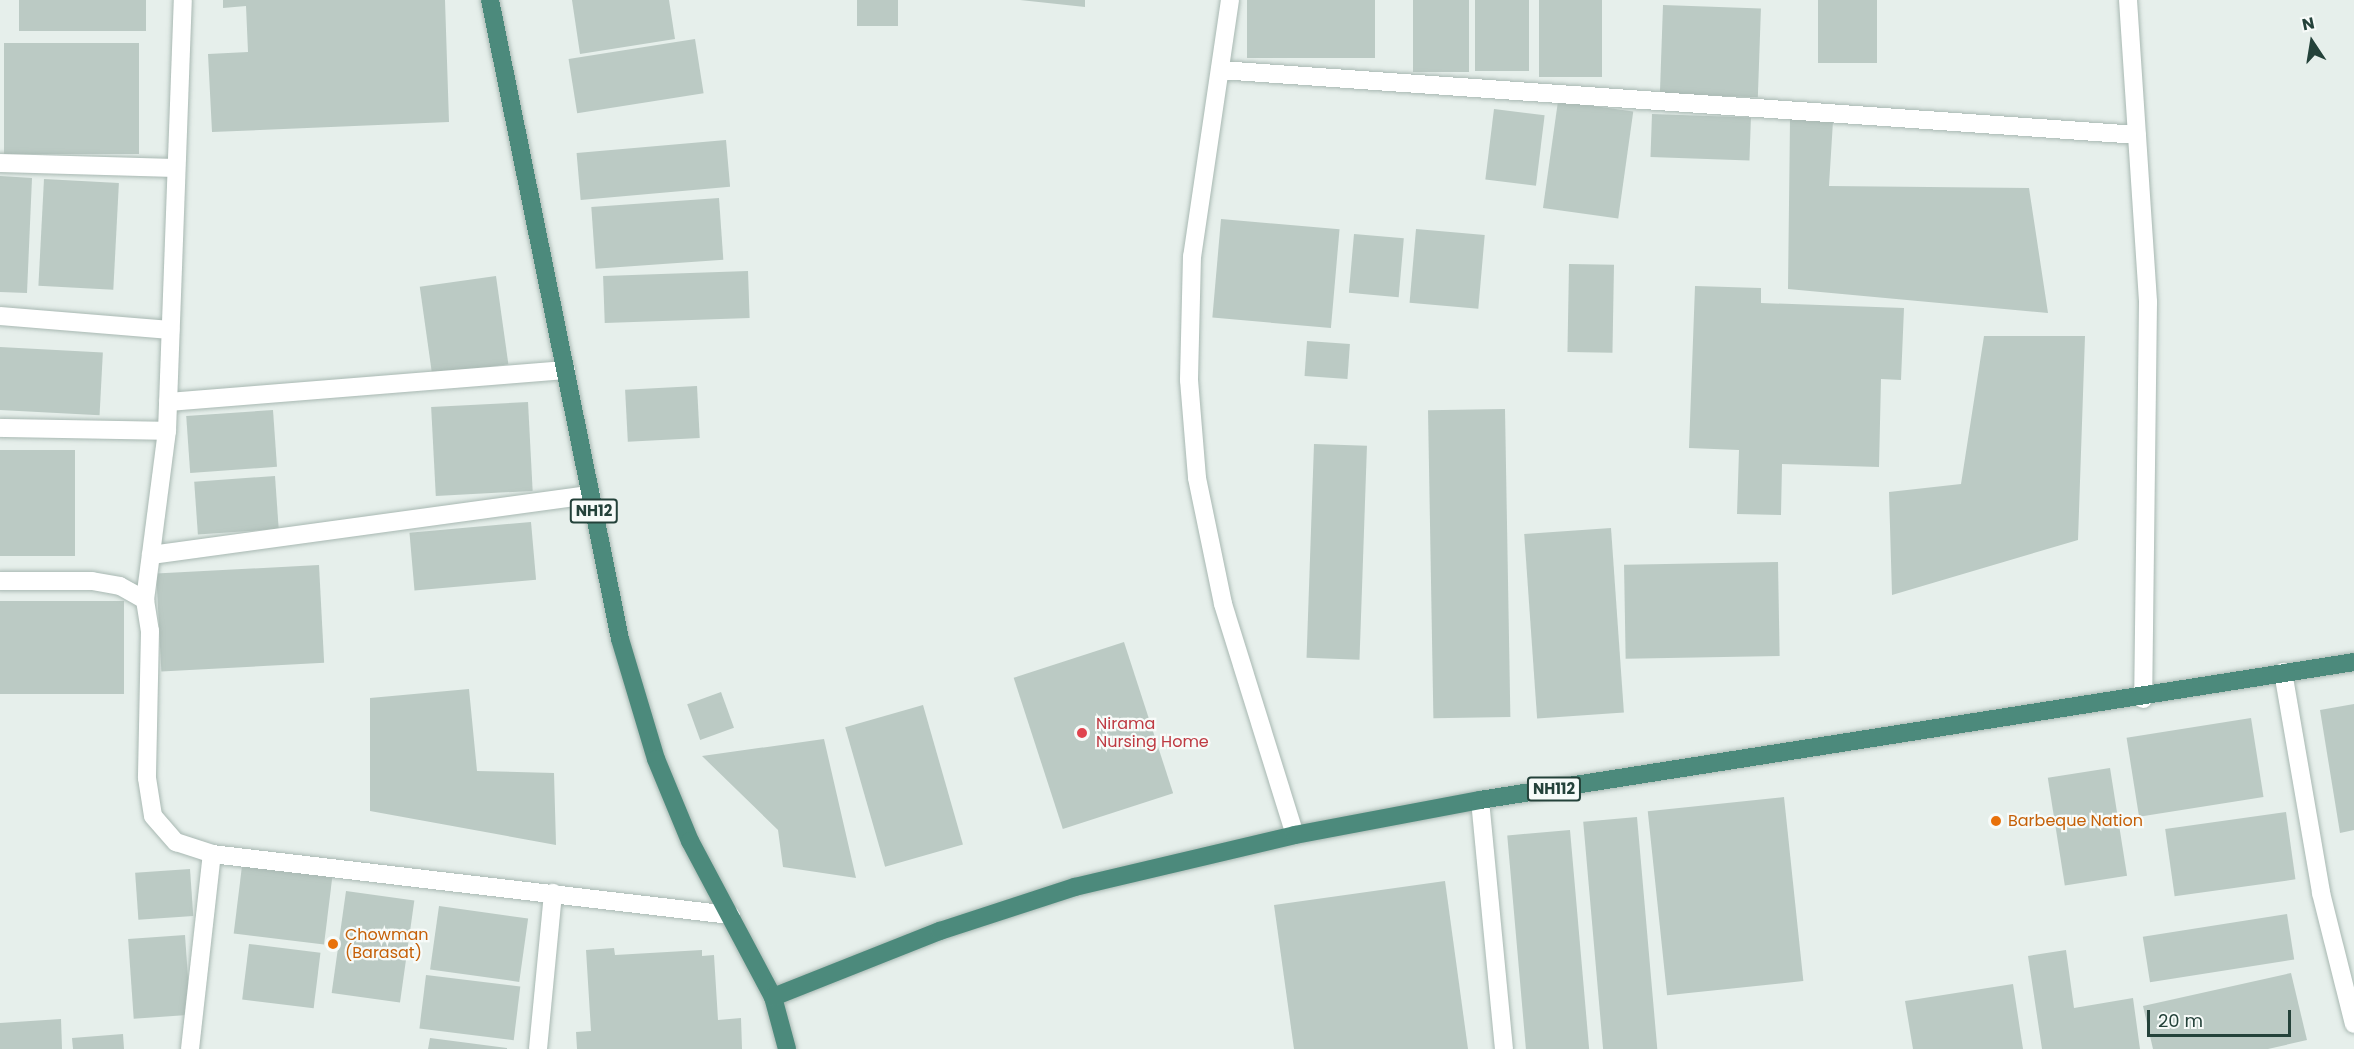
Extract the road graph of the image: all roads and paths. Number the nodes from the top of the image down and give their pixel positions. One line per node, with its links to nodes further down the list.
1 (183, 0): 8 (street)
2 (490, 0): 11 (highway, NH12)
3 (1230, 0): 5 (street)
4 (2128, 0): 6 (street)
5 (1220, 70): 6 (street); 23 (street)
6 (2137, 135): 21 (street)
7 (0, 163): 8 (street)
8 (175, 168): 10 (street)
9 (0, 316): 10 (street)
10 (170, 330): 12 (street)
11 (566, 370): 12 (street); 15 (highway, NH12)
12 (168, 402): 14 (street)
13 (0, 428): 14 (street)
14 (167, 431): 16 (street)
15 (591, 495): 16 (street); 26 (highway, NH12)
16 (151, 555): 18 (street)
17 (0, 581): 18 (street)
18 (145, 600): 24 (street)
19 (2354, 662): 20 (highway, NH112)
20 (2283, 672): 21 (highway, NH112); 28 (street)
21 (2143, 699): 22 (highway, NH112)
22 (1480, 800): 23 (highway, NH112); 32 (street)
23 (1295, 835): 27 (highway, NH112)
24 (212, 854): 25 (street); 29 (street)
25 (553, 893): 26 (street); 30 (street)
26 (729, 915): 27 (highway, NH12)
27 (773, 997): 31 (highway, NH12)
28 (2354, 1024)
29 (190, 1049)
30 (538, 1049)
31 (787, 1049)
32 (1504, 1049)

